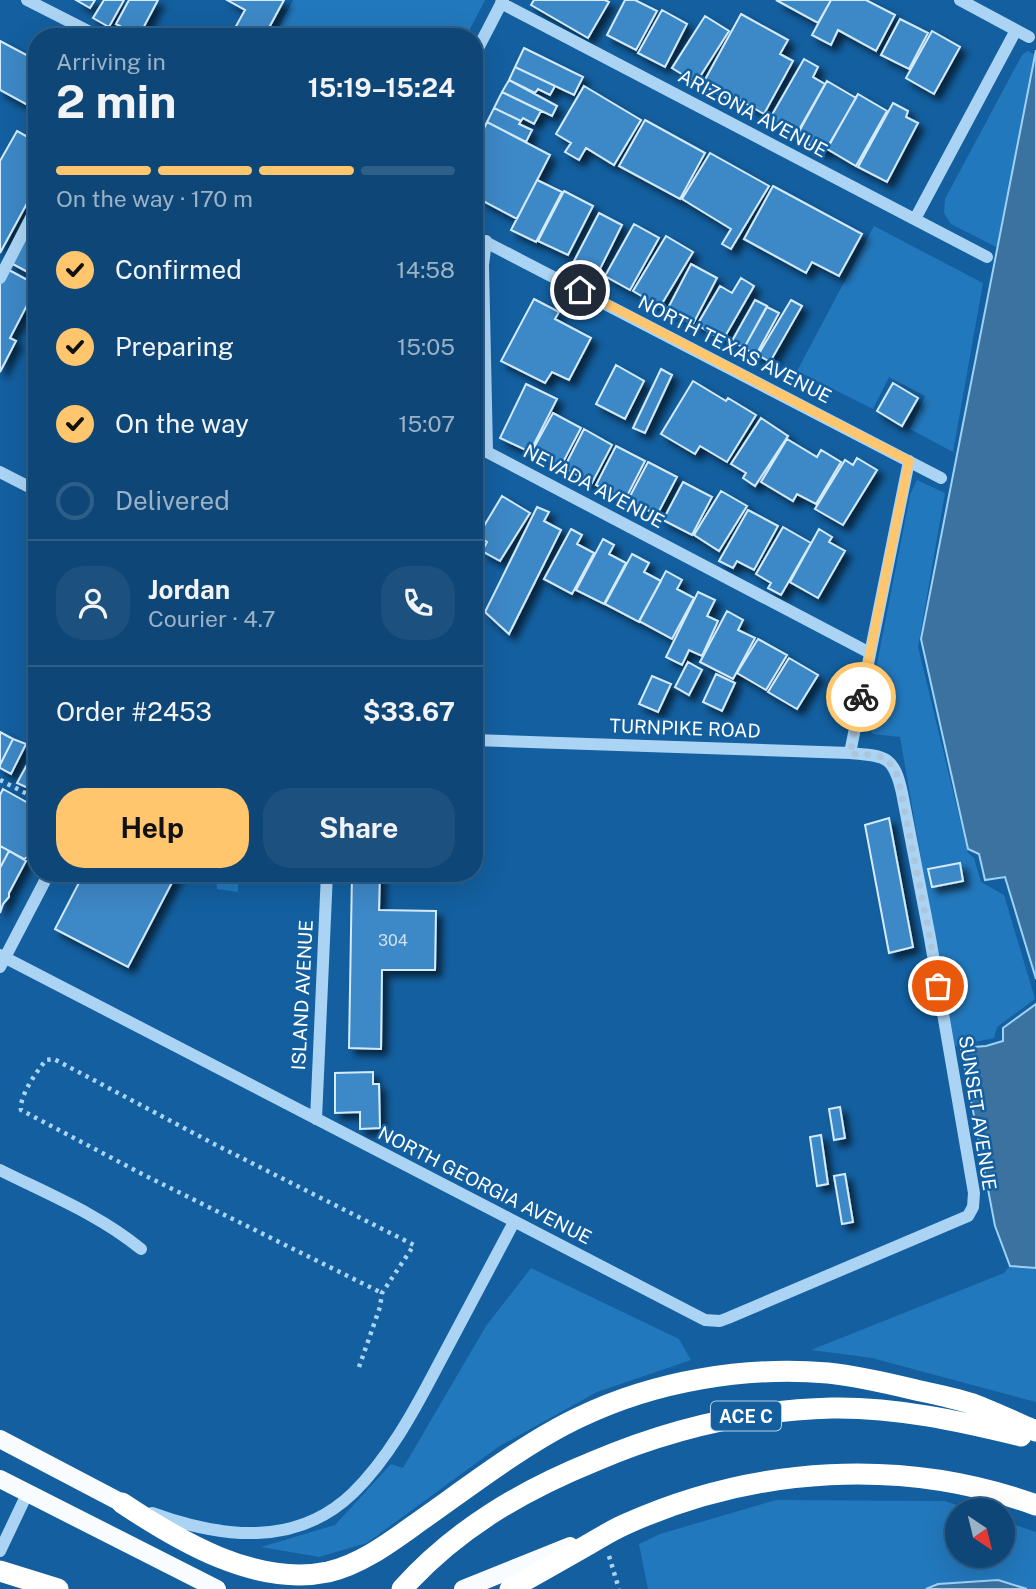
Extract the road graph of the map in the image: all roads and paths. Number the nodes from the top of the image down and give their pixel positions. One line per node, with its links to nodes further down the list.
1 (27, 0): 4 (street)
2 (960, 0): 5 (street)
3 (502, 1): 7 (street); 8 (street, ARIZONA AVENUE)
4 (82, 28)
5 (1016, 30): 6 (street); 8 (street)
6 (1030, 37)
7 (483, 38)
8 (915, 219): 11 (street, ARIZONA AVENUE)
9 (28, 223): 13 (street)
10 (483, 241): 14 (street, NORTH TEXAS AVENUE)
11 (987, 257)
12 (483, 265): 18 (street, NEVADA AVENUE)
13 (0, 278)
14 (909, 461): 16 (street, NORTH TEXAS AVENUE); 18 (street)
15 (0, 472): 17 (street)
16 (941, 478)
17 (28, 486)
18 (870, 653): 20 (street)
19 (483, 737): 20 (street, TURNPIKE ROAD)
20 (850, 754): 21 (street, TURNPIKE ROAD)
21 (892, 764): 29 (street, SUNSET AVENUE)
22 (0, 780): 23 (path)
23 (28, 794)
24 (44, 882): 26 (street)
25 (327, 882): 27 (street, ISLAND AVENUE)
26 (2, 960): 27 (street, NORTH GEORGIA AVENUE)
27 (316, 1119): 30 (street, NORTH GEORGIA AVENUE)
28 (0, 1170): 31 (street)
29 (963, 1219): 30 (street, NORTH GEORGIA AVENUE)
30 (514, 1222): 39 (street)
31 (141, 1249)
32 (382, 1293): 32 (path); 33 (path)
33 (359, 1367)
34 (1036, 1431): 39 (highway)
35 (0, 1439): 39 (main road)
36 (1036, 1440): 47 (highway, ACE C)
37 (0, 1479): 38 (main road)
38 (27, 1494): 43 (street); 46 (main road)
39 (122, 1503)
40 (1036, 1505): 41 (highway)
41 (624, 1525): 42 (highway); 48 (main road)
42 (603, 1536): 49 (highway); 50 (path)
43 (0, 1551)
44 (0, 1571): 45 (highway)
45 (58, 1589)
46 (217, 1589)
47 (402, 1589)
48 (463, 1589)
49 (510, 1589)
50 (619, 1589)

